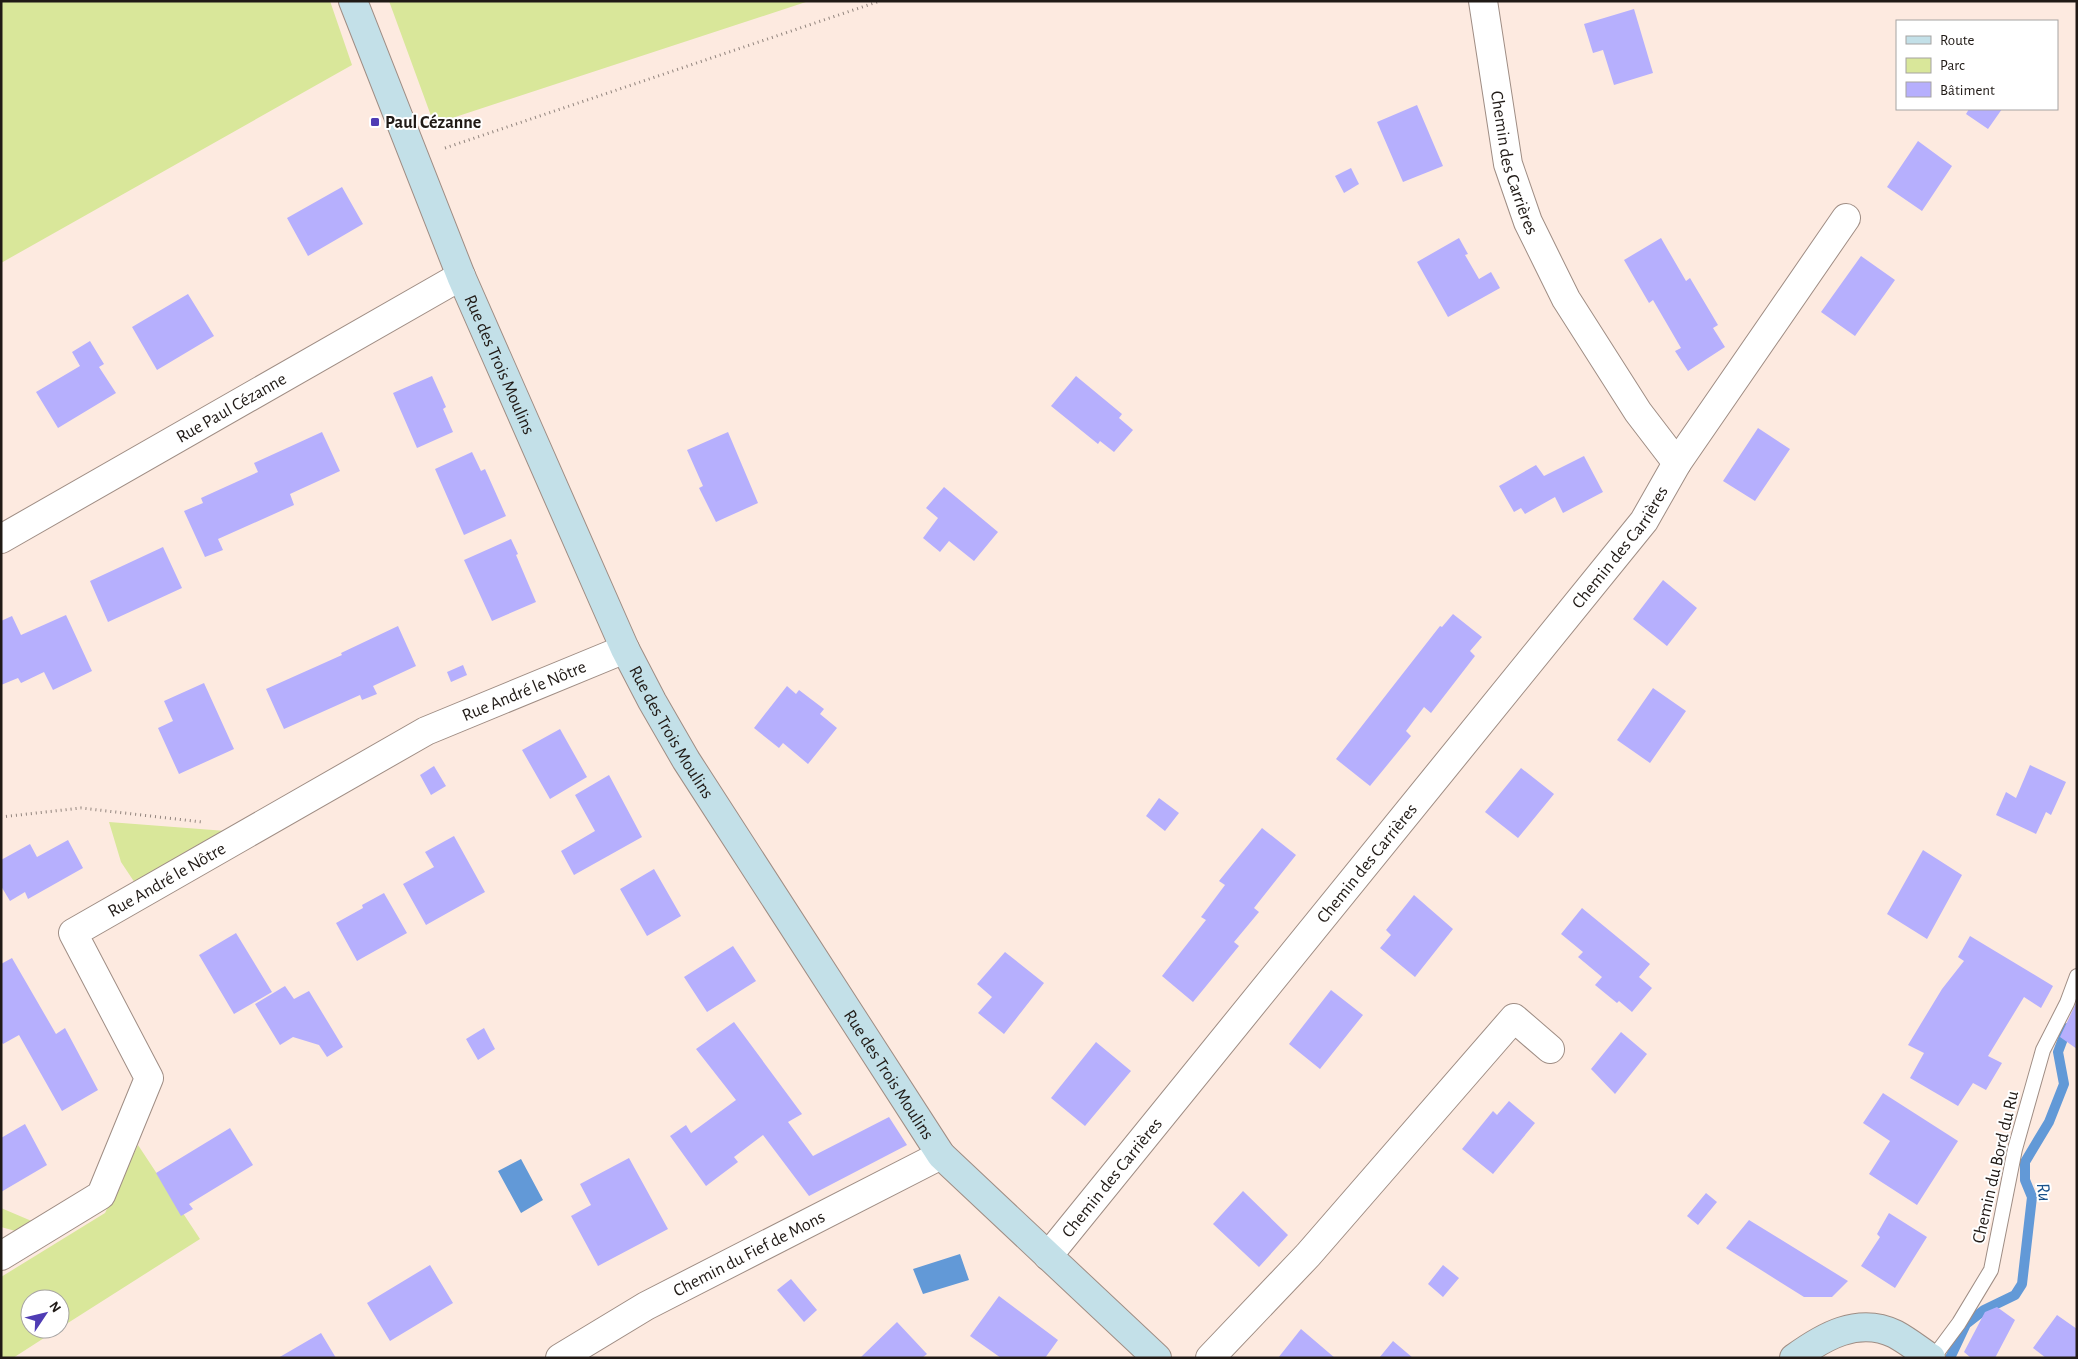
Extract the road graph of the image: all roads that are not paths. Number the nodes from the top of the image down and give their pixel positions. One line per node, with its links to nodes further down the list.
1 (353, 1): 4 (street, Rue des Trois Moulins)
2 (1483, 1): 5 (street, Chemin des Carrières)
3 (1846, 218): 5 (street, Chemin des Carrières)
4 (461, 276): 6 (street, Rue Paul Cézanne); 7 (street, Rue des Trois Moulins)
5 (1677, 462): 12 (street, Chemin des Carrières)
6 (1, 539)
7 (626, 649): 10 (street, Rue des Trois Moulins); 11 (street, Rue André le Nôtre)
8 (2077, 976): 17 (lane, Chemin du Bord du Ru)
9 (1550, 1049): 15 (street)
10 (941, 1154): 12 (street, Rue des Trois Moulins); 13 (street, Chemin du Fief de Mons)
11 (1, 1256)
12 (1048, 1256): 14 (street, Rue des Trois Moulins)
13 (560, 1358)
14 (1157, 1358)
15 (1210, 1358)
16 (1794, 1358): 17 (street)
17 (1932, 1358)

